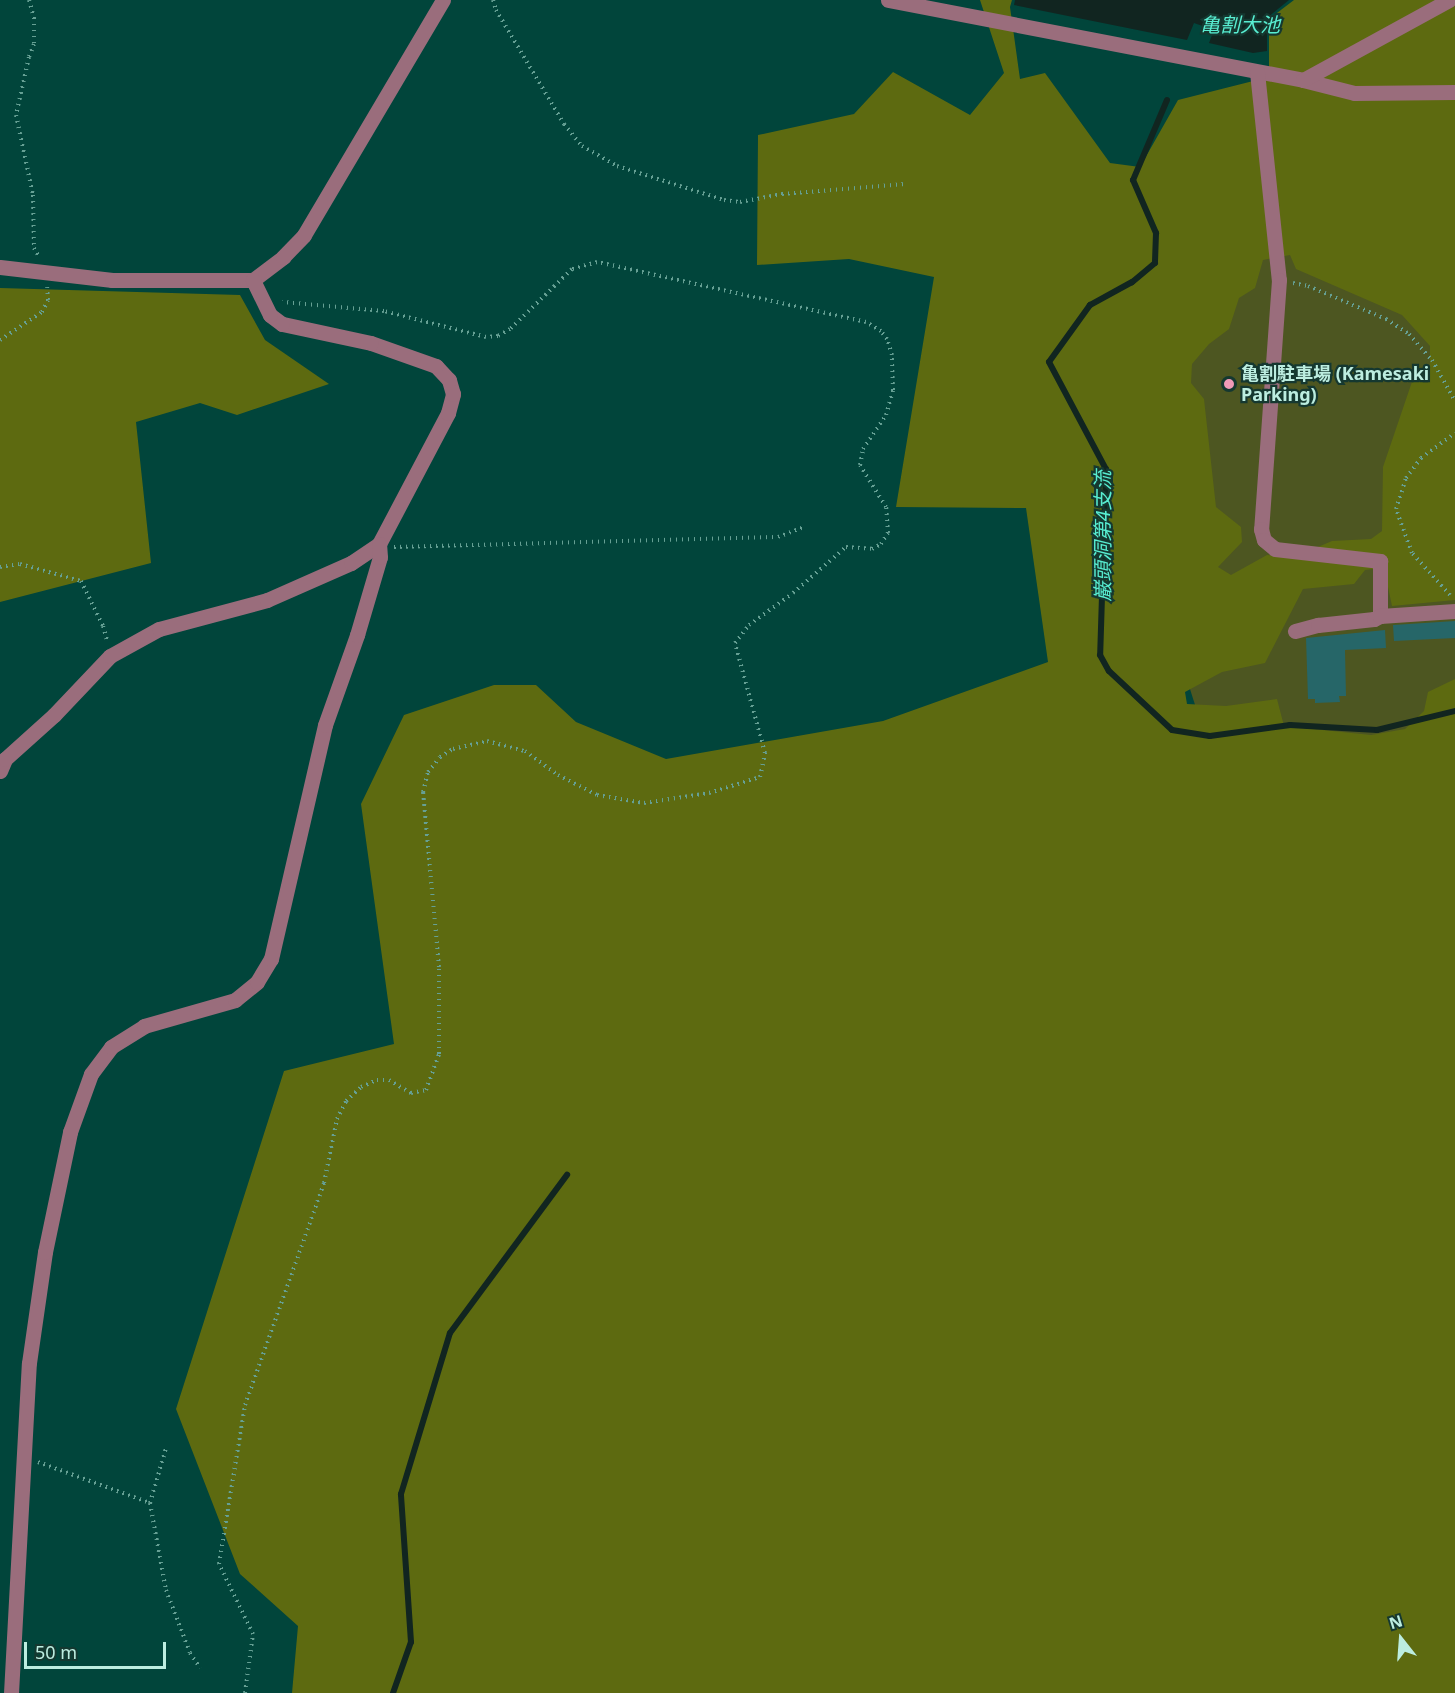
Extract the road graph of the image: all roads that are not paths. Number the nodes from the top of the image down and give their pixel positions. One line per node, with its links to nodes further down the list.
1 (443, 0): 8 (street)
2 (888, 0): 4 (street)
3 (1449, 0): 5 (street)
4 (1257, 72): 5 (street); 11 (street)
5 (1303, 80): 6 (street)
6 (1455, 92)
7 (0, 267): 8 (street)
8 (253, 280): 9 (street)
9 (379, 544): 13 (street); 14 (street)
10 (1455, 611): 11 (street)
11 (1380, 616): 12 (street)
12 (1294, 631)
13 (0, 771)
14 (11, 1693)

